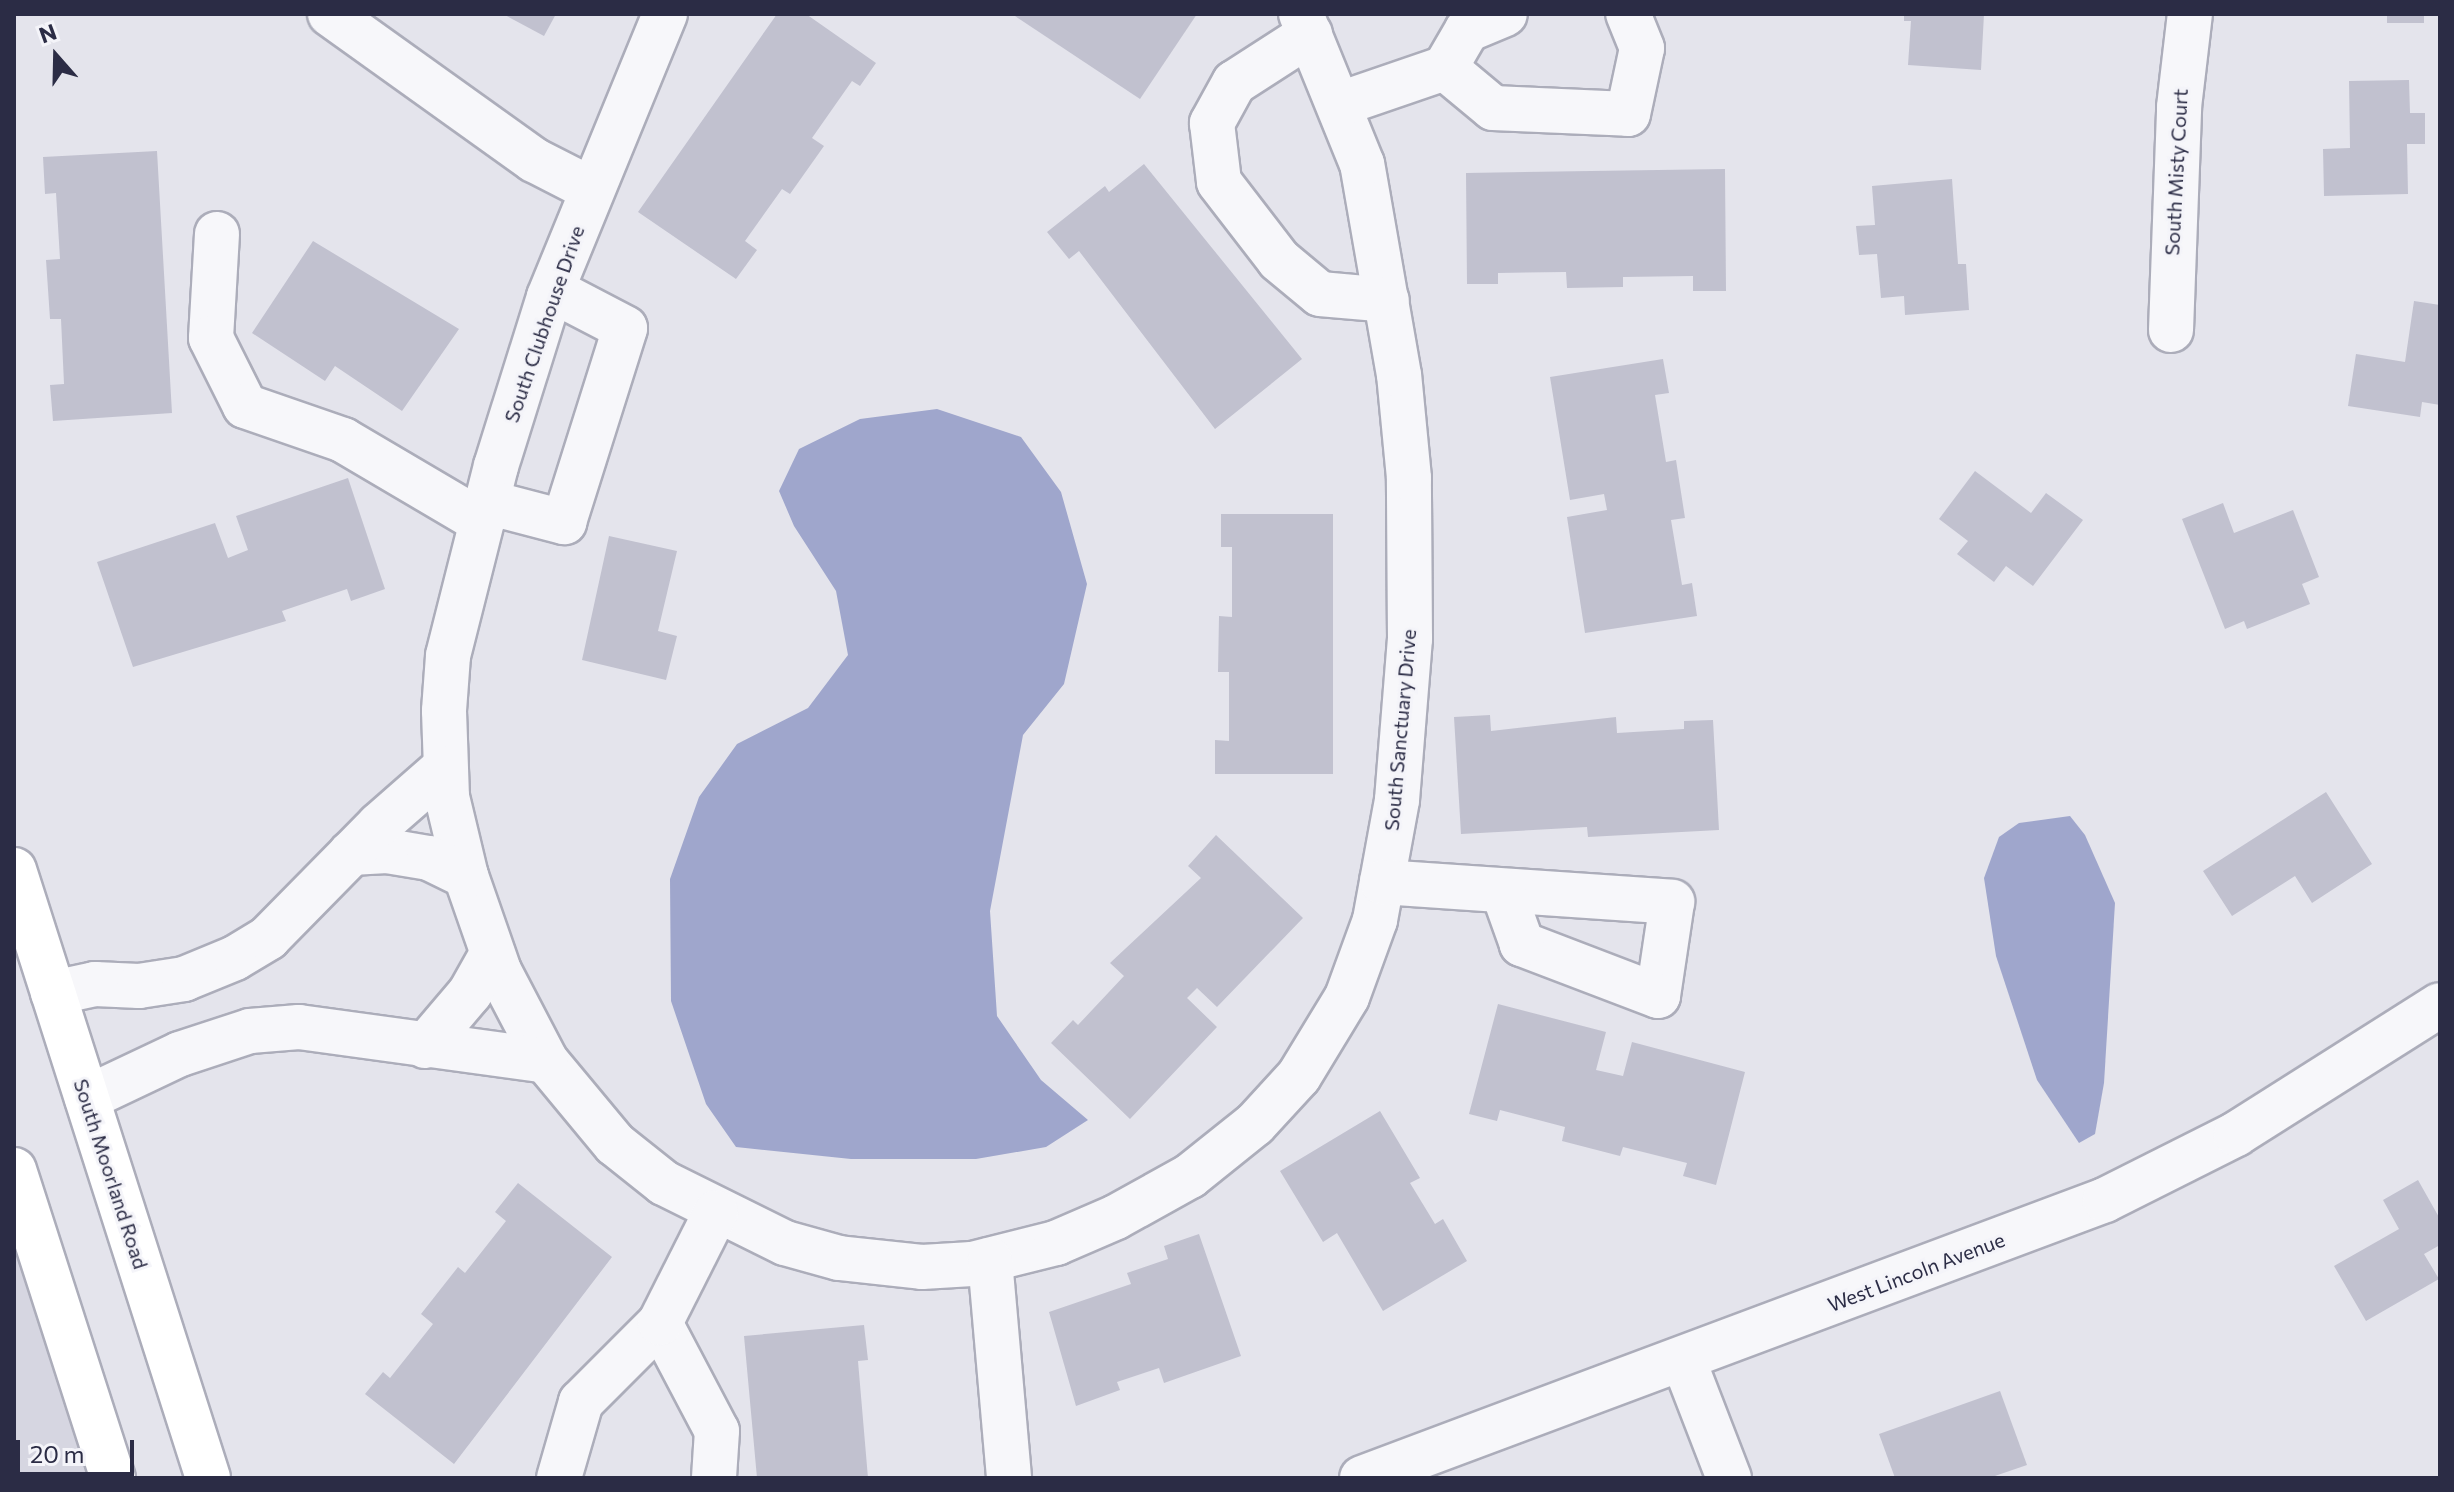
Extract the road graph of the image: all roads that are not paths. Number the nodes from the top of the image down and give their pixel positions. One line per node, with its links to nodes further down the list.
1 (330, 14): 9 (street)
2 (665, 14): 9 (street)
3 (1505, 14): 7 (street)
4 (1628, 14): 7 (street)
5 (2190, 14): 13 (street, South Misty Court)
6 (1305, 24): 8 (street, South Sanctuary Drive); 12 (street)
7 (1445, 68): 8 (street)
8 (1340, 104): 12 (street, South Sanctuary Drive)
9 (591, 189): 11 (street, South Clubhouse Drive)
10 (217, 234): 14 (street)
11 (552, 290): 14 (street, South Clubhouse Drive); 14 (street)
12 (1387, 300): 19 (street, South Sanctuary Drive)
13 (2171, 330)
14 (484, 512): 15 (street, South Clubhouse Drive)
15 (444, 768): 16 (street); 18 (street, South Clubhouse Drive)
16 (351, 853): 18 (street); 22 (street)
17 (14, 870): 22 (main road, South Moorland Road)
18 (466, 876): 21 (street, South Clubhouse Drive)
19 (1382, 882): 20 (street); 29 (street, South Sanctuary Drive)
20 (1503, 891)
21 (492, 954): 24 (street); 25 (street, South Clubhouse Drive)
22 (53, 993): 26 (main road, South Moorland Road)
23 (2440, 1005): 31 (street, West Lincoln Avenue)
24 (425, 1046): 25 (street); 26 (street)
25 (546, 1061): 28 (street, South Clubhouse Drive)
26 (87, 1098): 33 (main road, South Moorland Road)
27 (14, 1170): 32 (main road)
28 (716, 1212): 29 (street, South Clubhouse Drive); 30 (street)
29 (990, 1260): 36 (street)
30 (660, 1323): 34 (street); 35 (street)
31 (1683, 1359): 37 (street, West Lincoln Avenue); 38 (street)
32 (113, 1478)
33 (208, 1478)
34 (559, 1478)
35 (714, 1478)
36 (1009, 1478)
37 (1362, 1478)
38 (1729, 1478)

